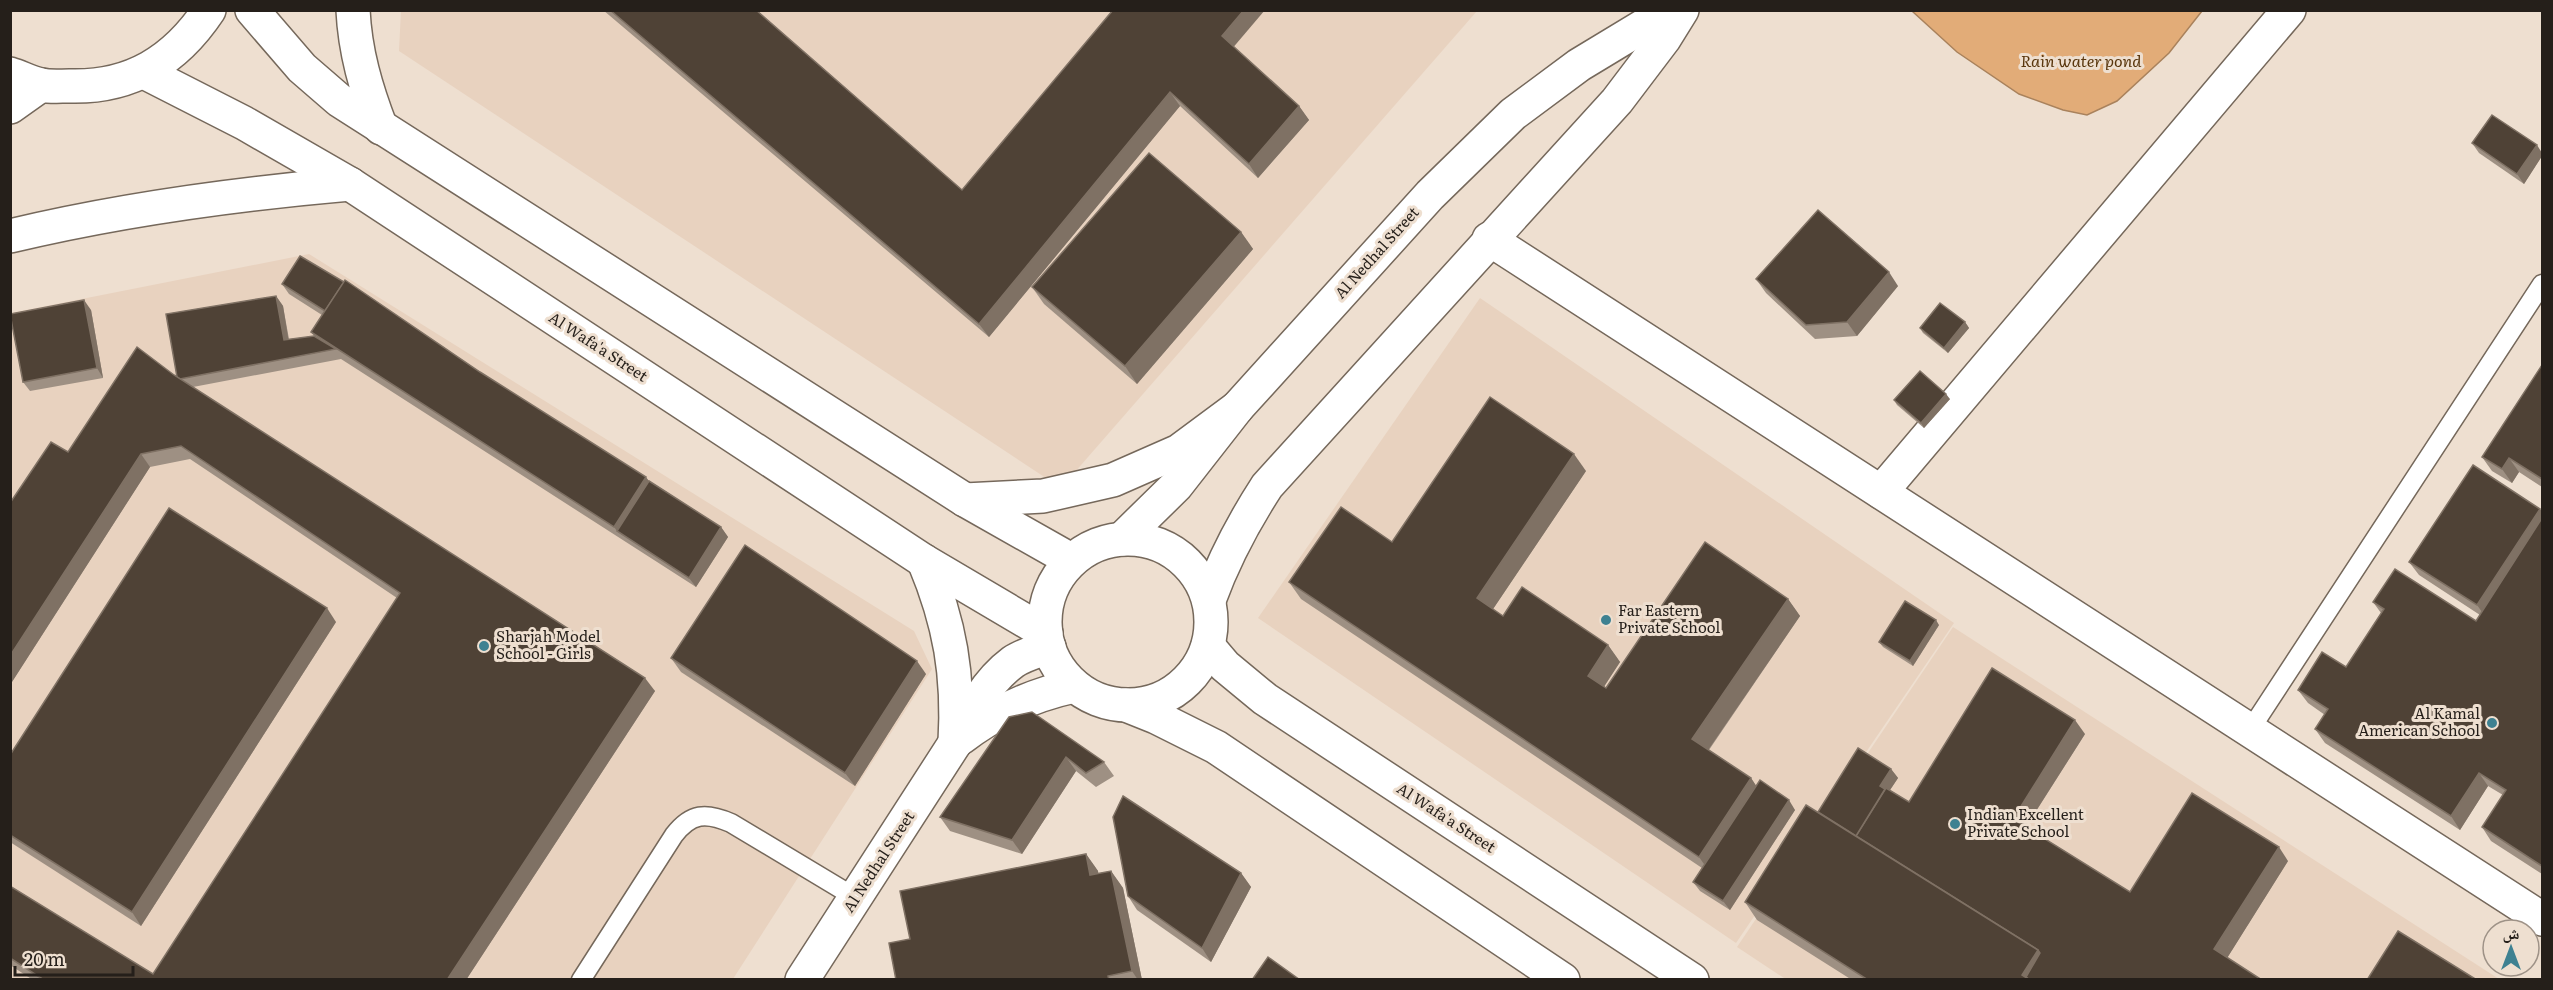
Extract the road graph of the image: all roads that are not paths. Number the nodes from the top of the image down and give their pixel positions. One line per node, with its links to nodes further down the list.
1 (209, 10): 7 (street)
2 (252, 10): 11 (street)
3 (353, 10): 11 (street)
4 (1670, 10): 16 (street, Al Nedhal Street)
5 (1682, 10): 14 (street)
6 (2289, 10): 17 (street)
7 (144, 72): 9 (street); 12 (street, Al Wafa'a Street)
8 (10, 74): 9 (street)
9 (41, 85): 10 (street)
10 (10, 107)
11 (381, 128): 18 (street)
12 (350, 184): 13 (street); 21 (street, Al Wafa'a Street)
13 (10, 236)
14 (1489, 239): 17 (street); 22 (street)
15 (2542, 284): 27 (lane)
16 (1237, 408): 18 (street); 19 (street, Al Nedhal Street)
17 (1881, 492): 27 (street)
18 (965, 500): 20 (street)
19 (1122, 538): 20 (street); 22 (street)
20 (1071, 560): 23 (street)
21 (924, 561): 23 (street, Al Wafa'a Street); 28 (street)
22 (1209, 600): 24 (street)
23 (1047, 640): 25 (street); 28 (street, Al Nedhal Street)
24 (1208, 646): 26 (street); 34 (street, Al Wafa'a Street)
25 (1074, 686): 26 (street); 28 (street, Al Nedhal Street)
26 (1126, 705): 33 (street)
27 (2250, 730): 30 (street)
28 (955, 743): 29 (street, Al Nedhal Street)
29 (856, 898): 31 (lane); 32 (street, Al Nedhal Street)
30 (2542, 919)
31 (581, 980)
32 (802, 980)
33 (1563, 980)
34 (1692, 980)

